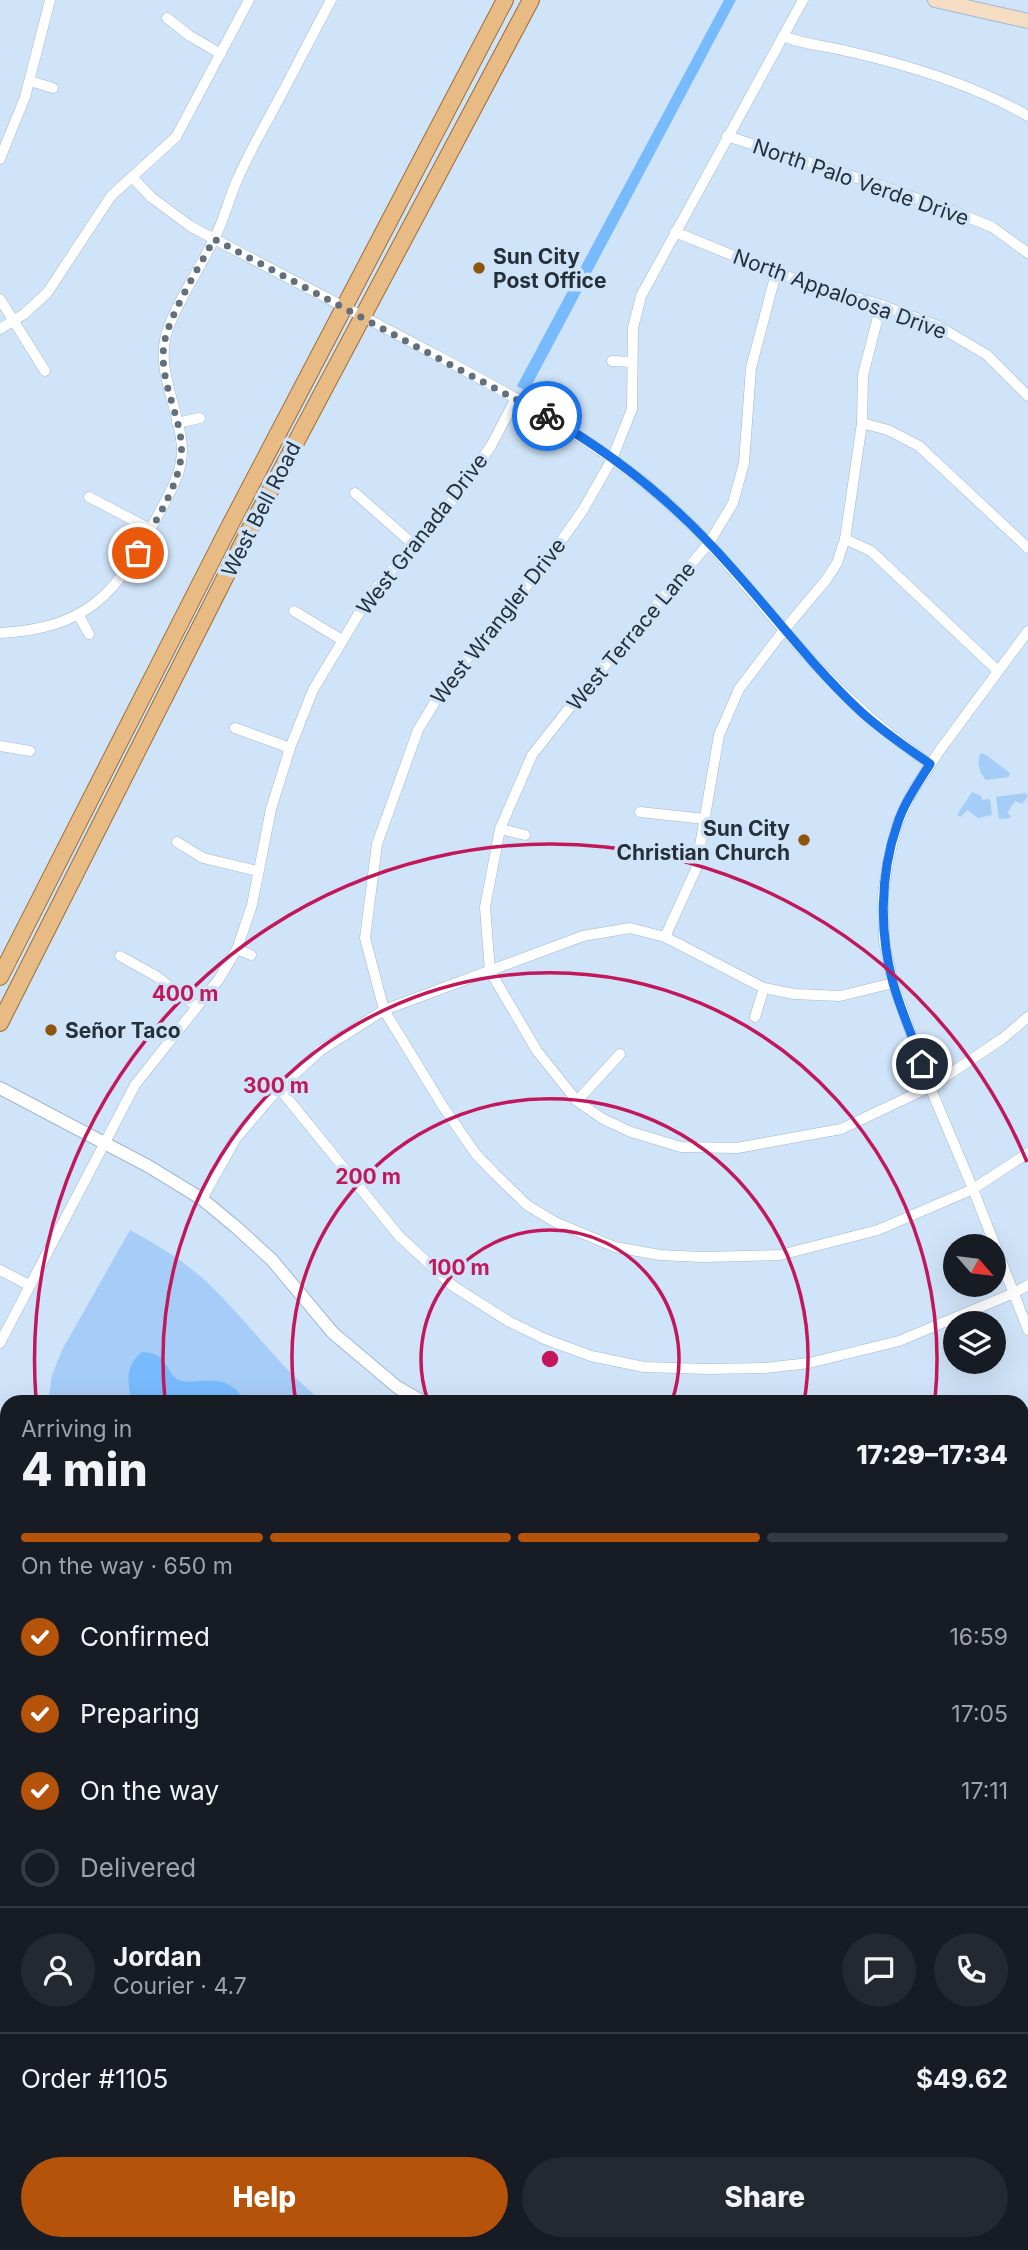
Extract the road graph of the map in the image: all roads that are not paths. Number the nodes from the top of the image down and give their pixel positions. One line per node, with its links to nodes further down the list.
1 (50, 0): 12 (street)
2 (249, 0): 11 (street)
3 (331, 0): 19 (street)
4 (505, 0): 24 (main road, West Bell Road)
5 (531, 0): 25 (main road, West Bell Road)
6 (803, 0): 10 (street, West Wrangler Drive)
7 (936, 0): 9 (main road)
8 (167, 18): 11 (street)
9 (1028, 21)
10 (783, 36): 14 (street); 15 (street, West Wrangler Drive)
11 (221, 54): 17 (street)
12 (30, 81): 13 (street); 16 (street)
13 (53, 88)
14 (1028, 116)
15 (727, 136): 18 (street, West Wrangler Drive); 20 (street, North Palo Verde Drive)
16 (0, 159)
17 (132, 177): 19 (street); 26 (street)
18 (675, 232): 21 (street, North Appaloosa Drive); 29 (street, West Wrangler Drive)
19 (214, 239): 24 (street); 34 (street)
20 (1028, 253)
21 (776, 273): 23 (street, North Appaloosa Drive); 41 (street, West Terrace Lane)
22 (0, 299): 26 (street)
23 (881, 305): 31 (street, North Appaloosa Drive); 35 (street)
24 (344, 307): 25 (street); 68 (main road, West Bell Road)
25 (362, 316): 32 (street); 75 (main road, West Bell Road)
26 (14, 321): 27 (street); 30 (street)
27 (0, 328)
28 (612, 361): 29 (street)
29 (632, 362): 36 (street, West Wrangler Drive)
30 (45, 371)
31 (1028, 396)
32 (516, 398): 36 (street); 42 (street, West Granada Drive)
33 (200, 418): 34 (street)
34 (177, 423): 39 (street)
35 (862, 423): 40 (street); 43 (street)
36 (612, 459): 41 (street); 72 (street, West Wrangler Drive)
37 (355, 494): 42 (street)
38 (89, 497): 39 (street)
39 (150, 529): 45 (street)
40 (845, 539): 46 (street); 51 (street)
41 (709, 543): 46 (street); 59 (street, West Terrace Lane)
42 (414, 545): 50 (street, West Granada Drive)
43 (1028, 548)
44 (295, 611): 50 (street)
45 (78, 614): 48 (street); 49 (street)
46 (784, 630): 56 (street); 58 (street)
47 (1028, 631): 51 (street)
48 (0, 632)
49 (89, 634)
50 (342, 640): 54 (street, West Granada Drive)
51 (998, 671): 56 (street)
52 (235, 728): 54 (street)
53 (0, 746): 55 (street)
54 (290, 748): 62 (street, West Granada Drive)
55 (30, 751)
56 (930, 764): 69 (street)
57 (640, 812): 58 (street)
58 (705, 819): 63 (street)
59 (500, 830): 60 (street); 67 (street, West Terrace Lane)
60 (525, 835)
61 (177, 842): 62 (street)
62 (258, 871): 64 (street, West Granada Drive)
63 (665, 937): 67 (street); 70 (street)
64 (237, 948): 65 (street); 71 (street, West Granada Drive)
65 (251, 955)
66 (120, 956): 71 (street)
67 (490, 971): 72 (street); 80 (street)
68 (0, 977)
69 (893, 983): 70 (street); 77 (street)
70 (764, 988): 73 (street)
71 (197, 1007): 81 (street, West Granada Drive)
72 (384, 1010): 79 (street); 83 (street, West Wrangler Drive)
73 (755, 1017)
74 (1028, 1017): 77 (street)
75 (0, 1023)
76 (620, 1054): 80 (street)
77 (930, 1087): 80 (street); 83 (street)
78 (0, 1088): 81 (street)
79 (279, 1088): 84 (street); 88 (street)
80 (577, 1101)
81 (104, 1143): 84 (street); 86 (street, West Granada Drive)
82 (1028, 1153): 83 (street, West Wrangler Drive)
83 (973, 1189): 88 (street)
84 (202, 1199): 91 (street)
85 (0, 1270): 86 (street)
86 (29, 1285): 90 (street, West Granada Drive)
87 (1028, 1285): 88 (street)
88 (1014, 1293): 89 (street)
89 (1028, 1330)
90 (0, 1343)
91 (411, 1395)

